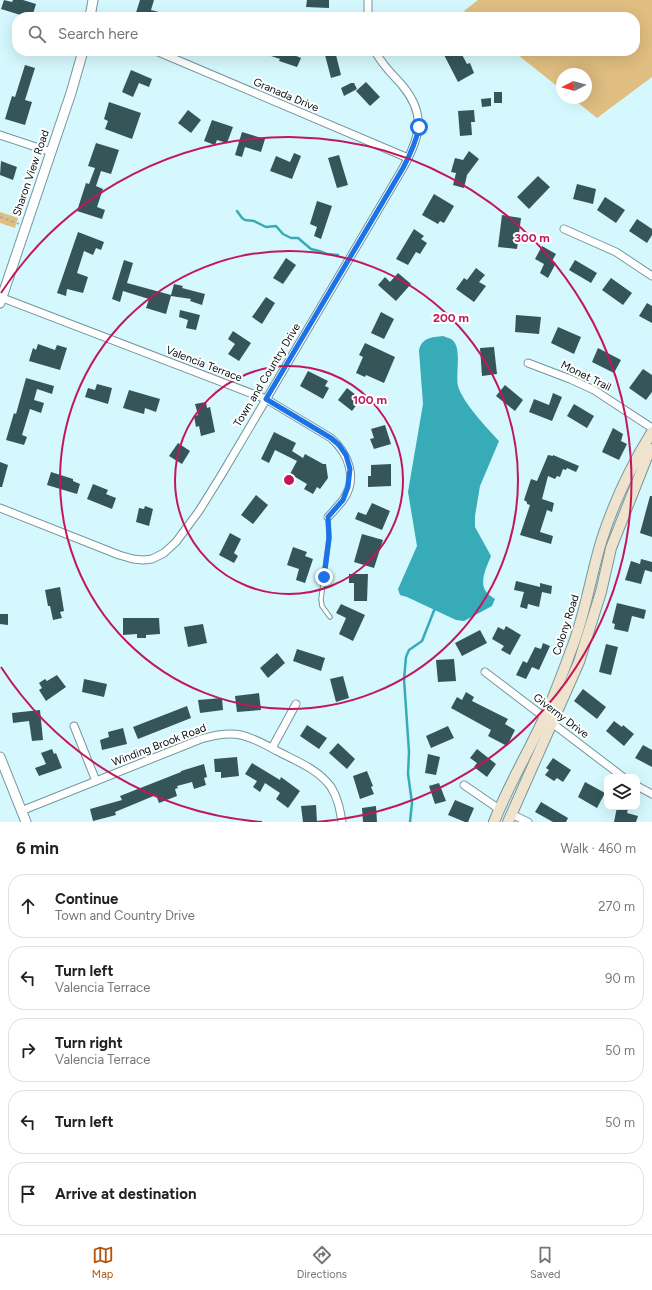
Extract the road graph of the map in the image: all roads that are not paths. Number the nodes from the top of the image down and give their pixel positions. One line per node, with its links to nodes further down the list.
1 (93, 0): 3 (street)
2 (368, 0): 4 (street)
3 (91, 12)
4 (368, 12)
5 (81, 56): 9 (street, Sharon View Road)
6 (168, 56): 10 (street, Granada Drive)
7 (378, 56): 10 (street, Town and Country Drive)
8 (0, 135): 9 (street)
9 (51, 152): 13 (street, Sharon View Road)
10 (408, 158): 15 (street, Town and Country Drive)
11 (564, 229): 12 (street)
12 (652, 276)
13 (1, 299): 15 (street, Valencia Terrace)
14 (528, 363): 16 (street, Monet Trail)
15 (266, 399): 19 (street, Town and Country Drive); 20 (street, Valencia Terrace)
16 (652, 428)
17 (652, 432): 24 (main road, Colony Road)
18 (652, 449): 24 (main road, Colony Road)
19 (0, 508)
20 (328, 517): 21 (lane)
21 (330, 617)
22 (486, 672): 24 (street, Giverny Drive)
23 (296, 704): 26 (street)
24 (548, 720): 28 (street, Giverny Drive); 33 (main road, Colony Road); 35 (main road, Colony Road)
25 (74, 726): 29 (street)
26 (272, 748): 29 (street, Winding Brook Road); 37 (street, Winding Brook Road)
27 (0, 760): 34 (street)
28 (619, 774)
29 (96, 781): 34 (street, Winding Brook Road)
30 (464, 785): 33 (street)
31 (640, 788): 32 (street)
32 (652, 794)
33 (499, 809): 38 (main road, Colony Road)
34 (21, 811): 36 (street)
35 (509, 818): 39 (street)
36 (26, 822)
37 (342, 822)
38 (494, 822)
39 (528, 822)

